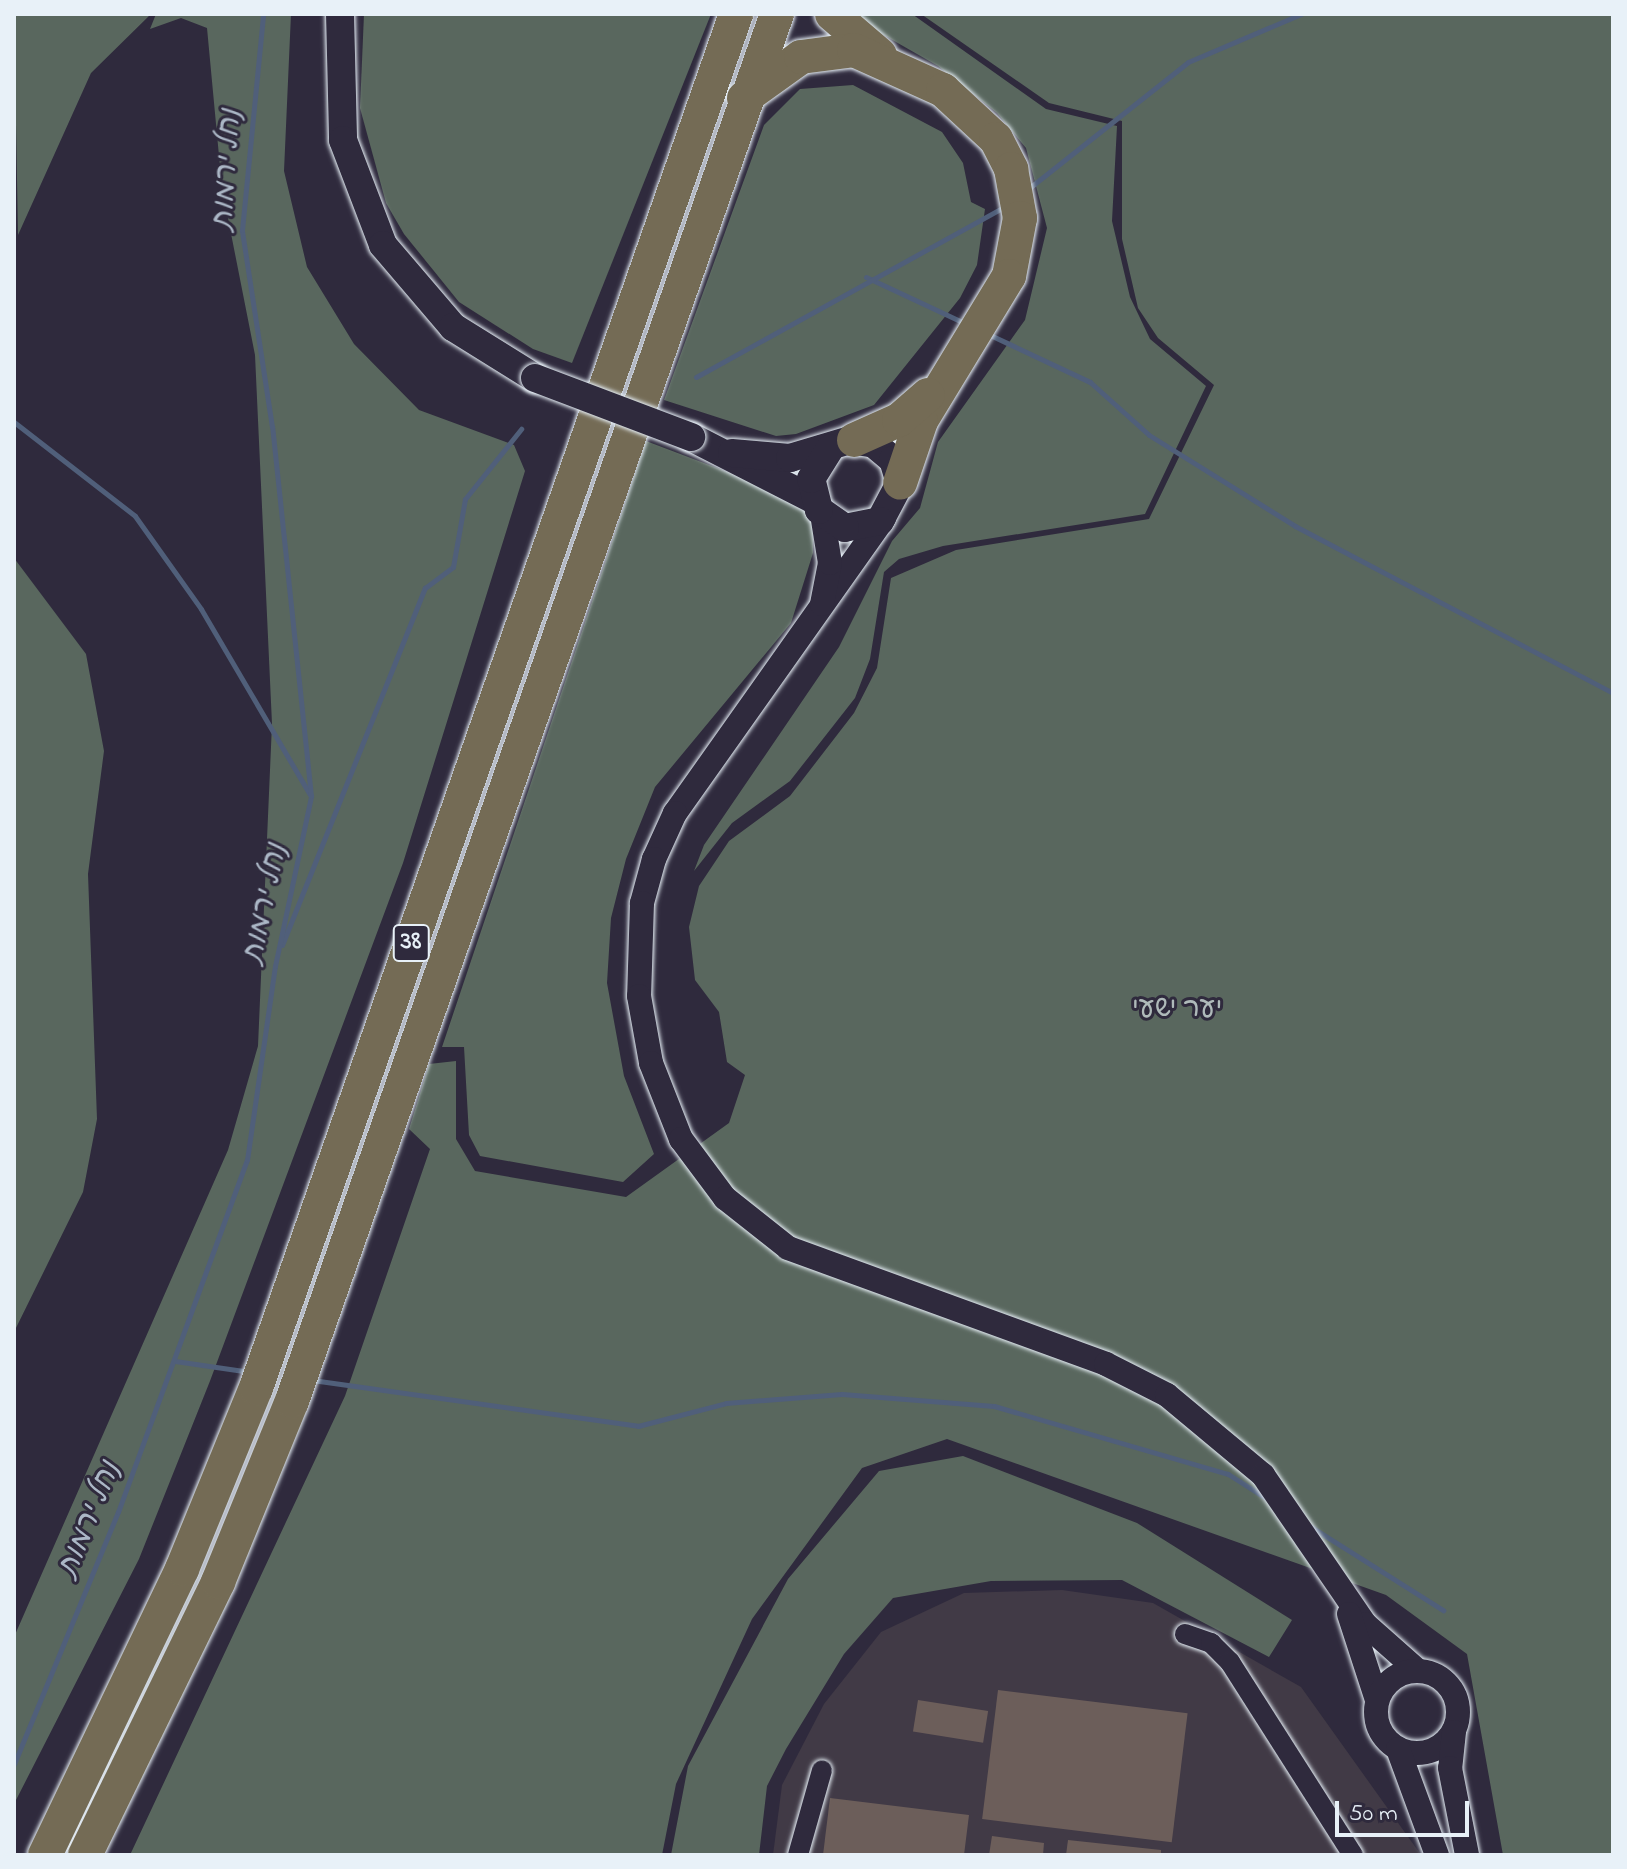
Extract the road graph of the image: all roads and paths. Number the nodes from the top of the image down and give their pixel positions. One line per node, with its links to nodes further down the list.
1 (340, 14): 9 (main road, bridge)
2 (736, 14): 21 (highway, 38)
3 (777, 14): 6 (highway, 38)
4 (832, 14): 5 (highway)
5 (884, 58): 6 (highway); 7 (highway)
6 (744, 98): 22 (highway, 38)
7 (948, 375): 8 (highway); 10 (highway)
8 (842, 444): 9 (main road); 10 (main road); 11 (main road)
9 (732, 453): 11 (main road)
10 (900, 483): 12 (main road)
11 (818, 507): 12 (main road); 13 (street)
12 (884, 518): 13 (street)
13 (815, 621): 14 (street)
14 (1333, 1574): 16 (street); 17 (street)
15 (1185, 1634): 24 (street)
16 (1417, 1670): 17 (street); 18 (street)
17 (1377, 1700): 19 (street)
18 (1454, 1732): 19 (street); 26 (street)
19 (1398, 1749): 25 (street)
20 (822, 1770): 23 (street)
21 (45, 1855)
22 (85, 1855)
23 (798, 1855)
24 (1353, 1855)
25 (1437, 1855)
26 (1467, 1855)

